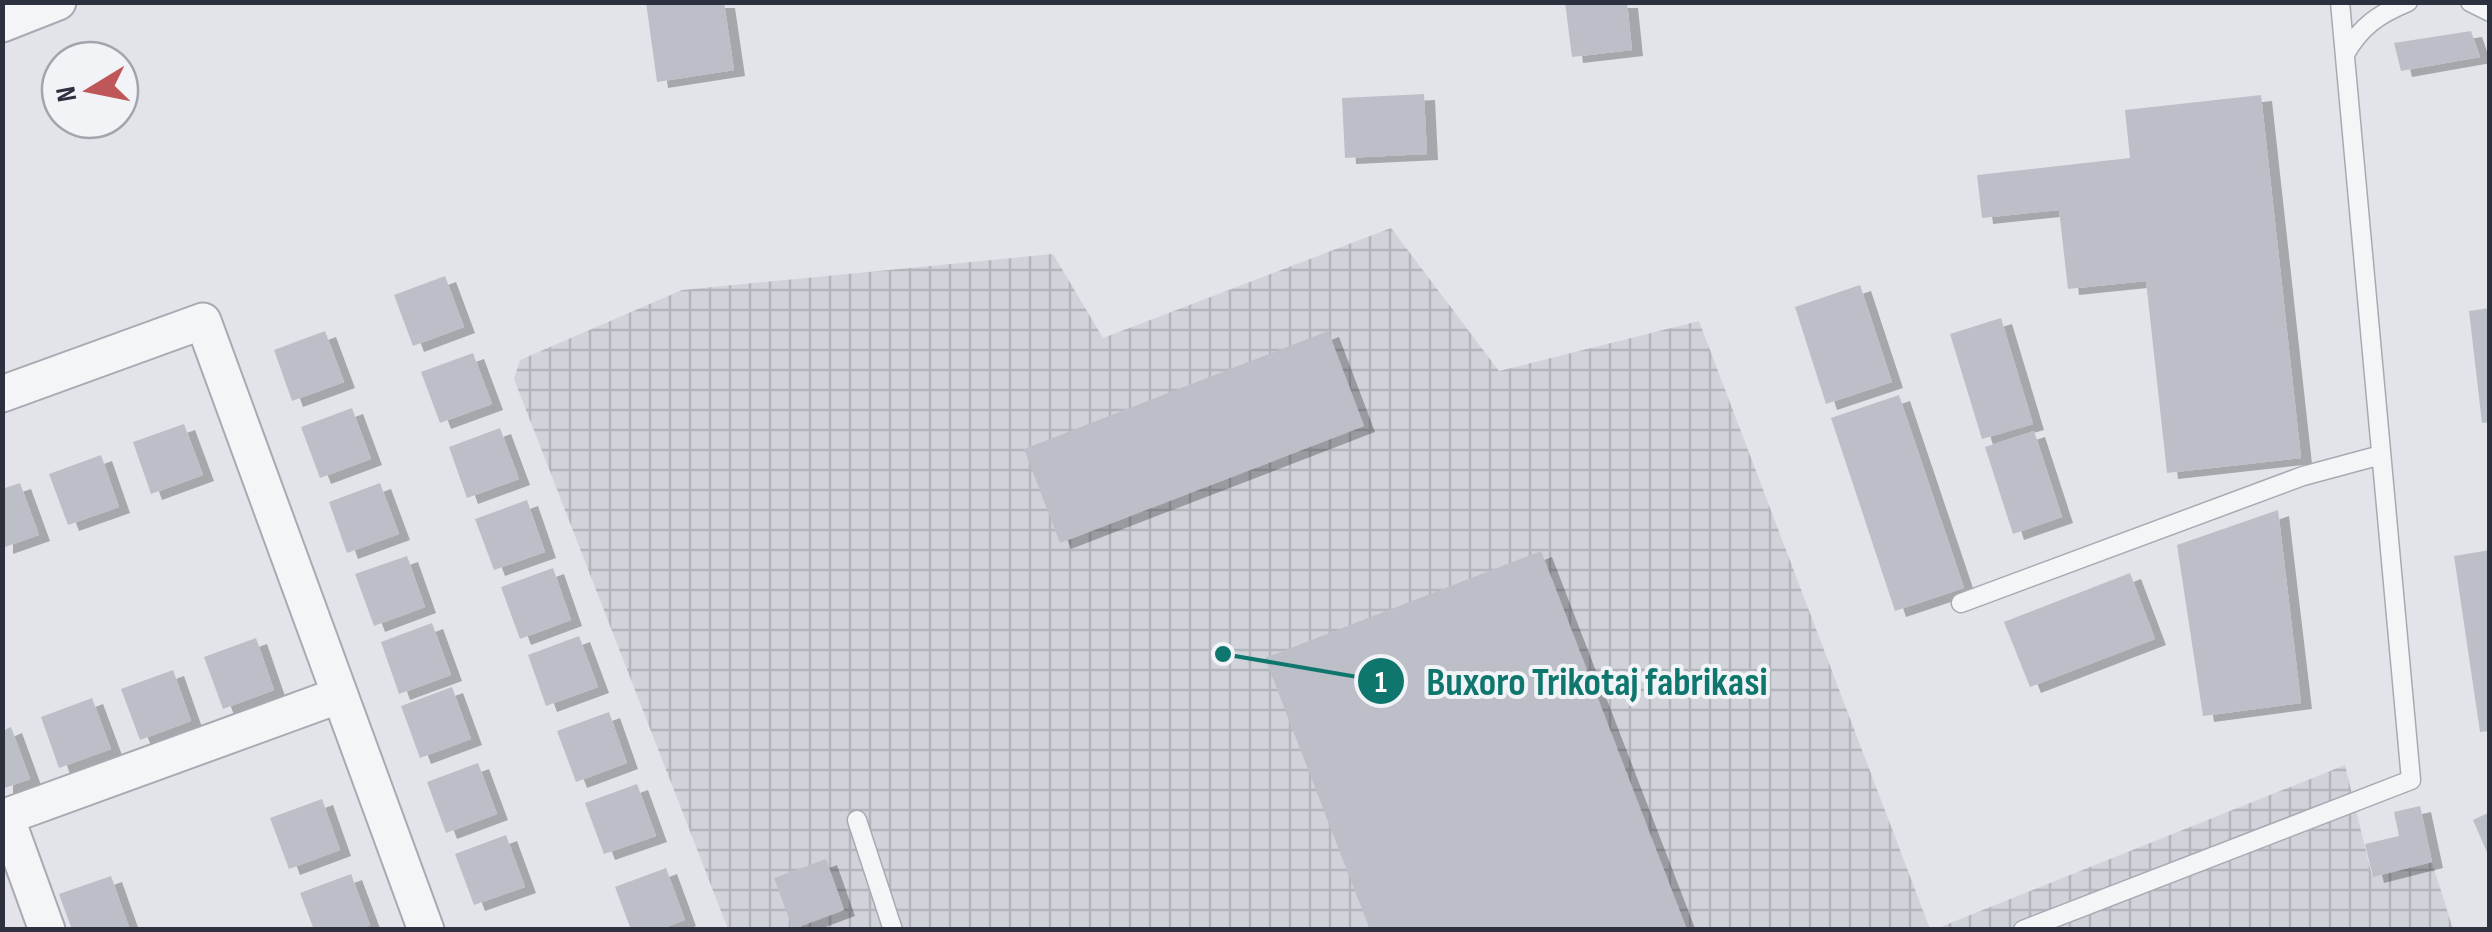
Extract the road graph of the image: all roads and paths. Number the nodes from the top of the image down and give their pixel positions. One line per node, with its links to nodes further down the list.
1 (58, 2): 6 (street)
2 (2340, 2): 7 (lane)
3 (2408, 2): 7 (lane)
4 (2470, 2): 5 (lane)
5 (2490, 12)
6 (2, 24)
7 (2345, 54): 9 (lane)
8 (2, 394): 11 (street)
9 (2381, 454): 10 (lane); 17 (lane)
10 (1961, 603)
11 (340, 696): 12 (street); 15 (street)
12 (4, 817): 14 (street)
13 (857, 820): 16 (lane)
14 (47, 930)
15 (426, 930)
16 (893, 930)
17 (2023, 930)

